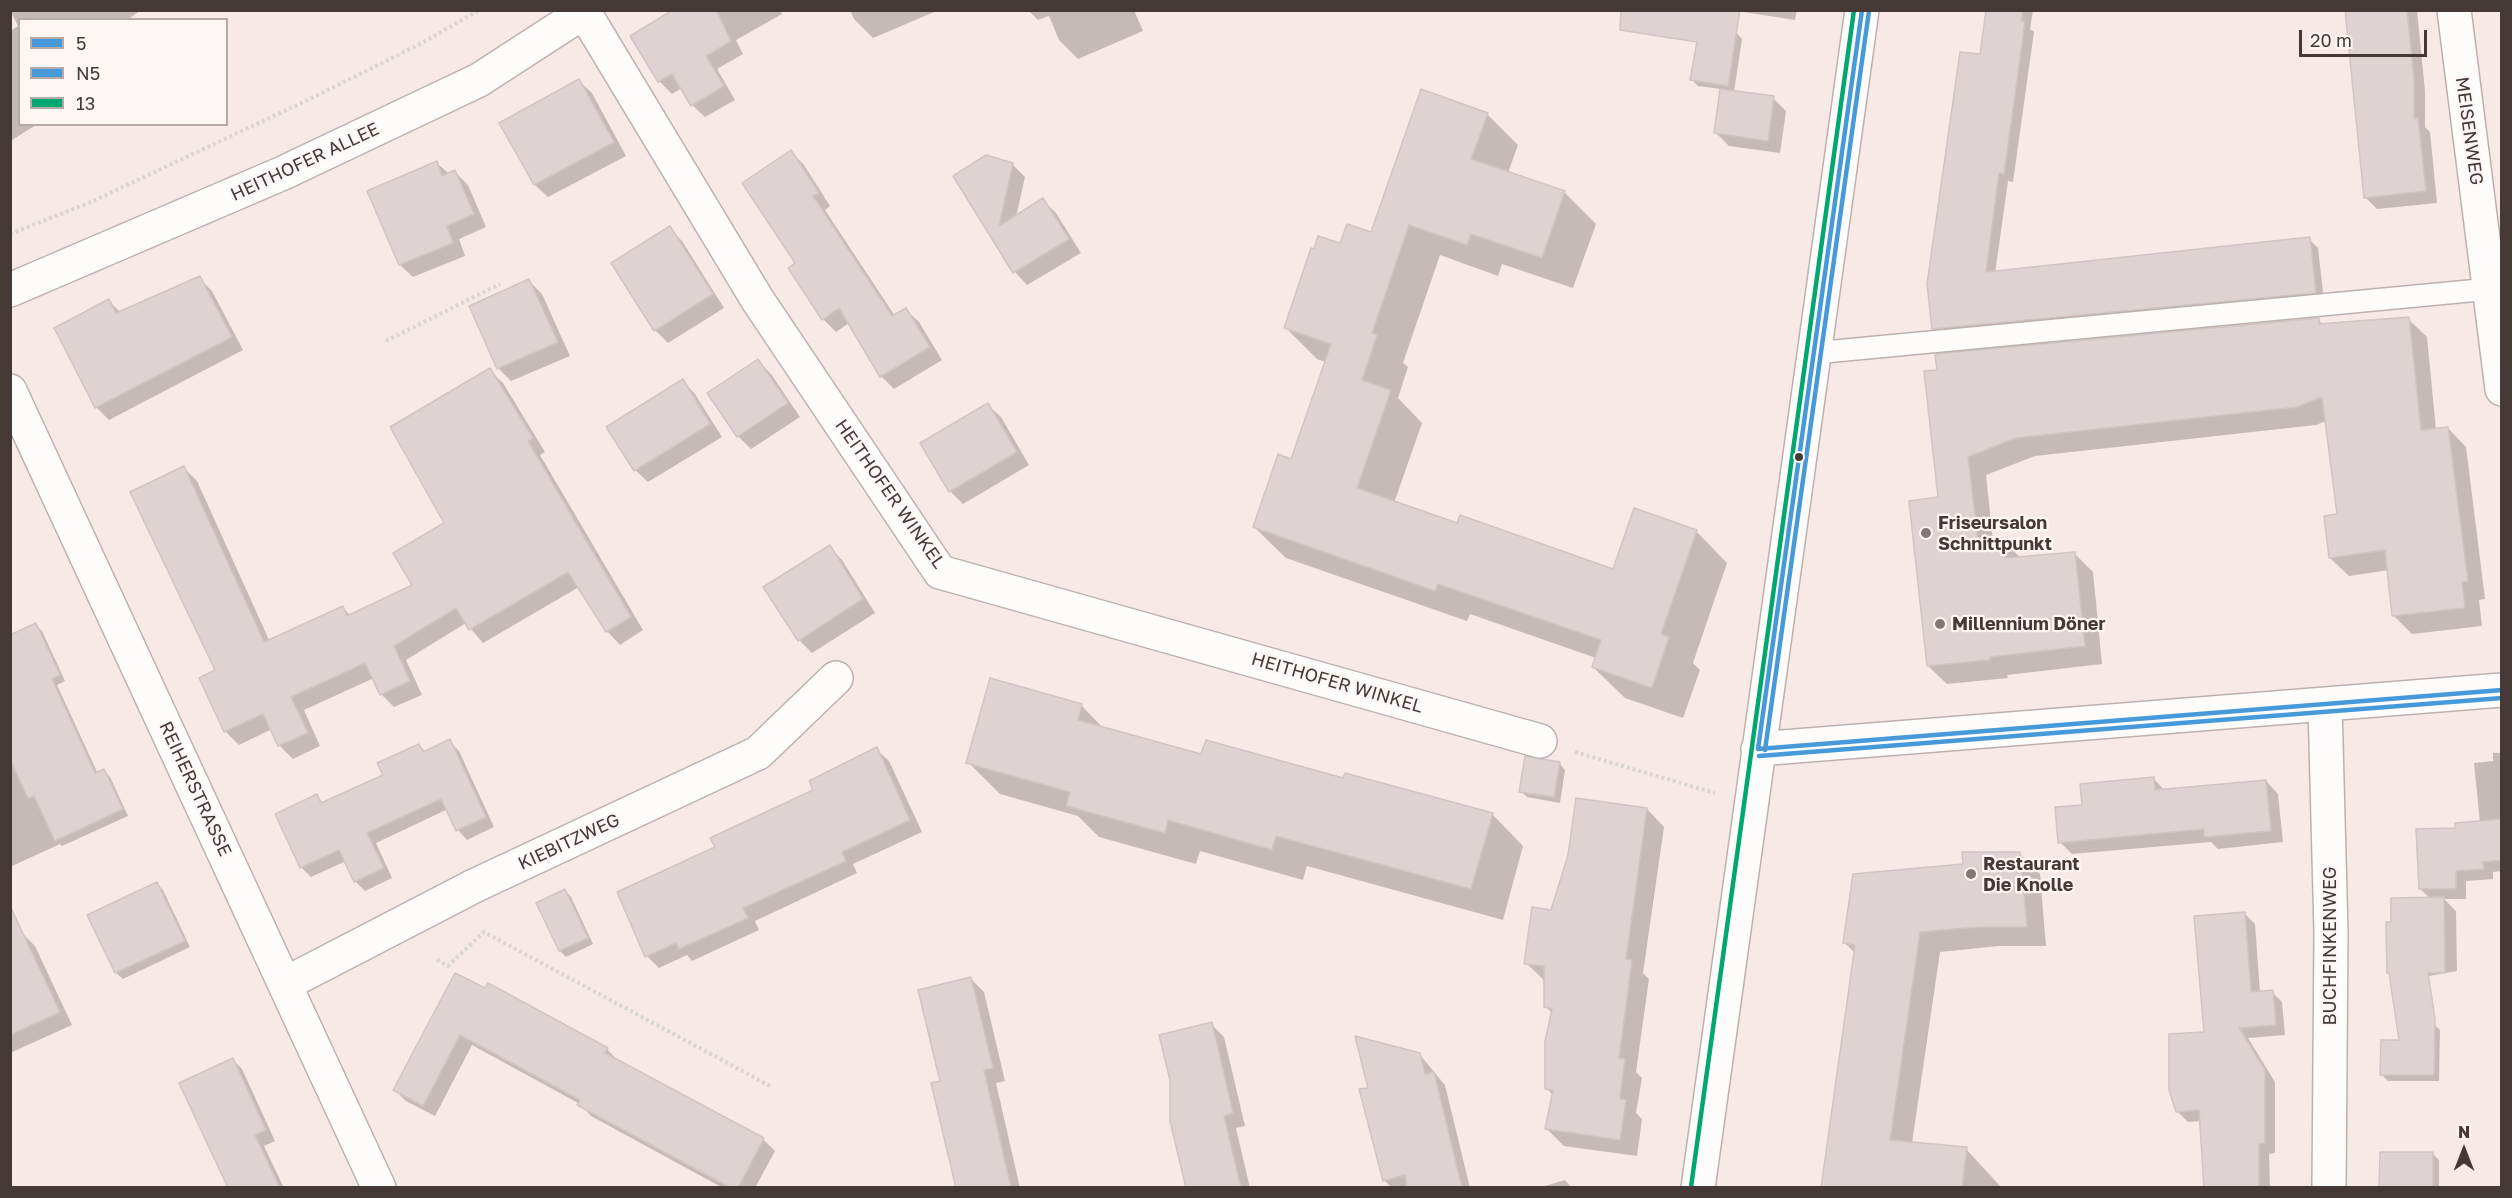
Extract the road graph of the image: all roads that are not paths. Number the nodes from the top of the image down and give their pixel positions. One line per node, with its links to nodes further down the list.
1 (1862, 10): 7 (street)
2 (2454, 10): 4 (street, MEISENWEG)
3 (586, 11): 6 (street, HEITHOFER ALLEE); 13 (street, HEITHOFER WINKEL)
4 (2491, 215): 5 (street, MEISENWEG)
5 (2490, 289): 7 (lane); 8 (street, MEISENWEG)
6 (10, 290)
7 (1814, 353): 14 (street)
8 (2502, 389)
9 (10, 392): 15 (street, REIHERSTRASSE)
10 (836, 678): 15 (street, KIEBITZWEG)
11 (2502, 690): 12 (street)
12 (2325, 705): 14 (street); 18 (street, BUCHFINKENWEG)
13 (1540, 741)
14 (1758, 749): 17 (street)
15 (285, 984): 16 (street, REIHERSTRASSE)
16 (379, 1188)
17 (1698, 1188)
18 (2329, 1188)

